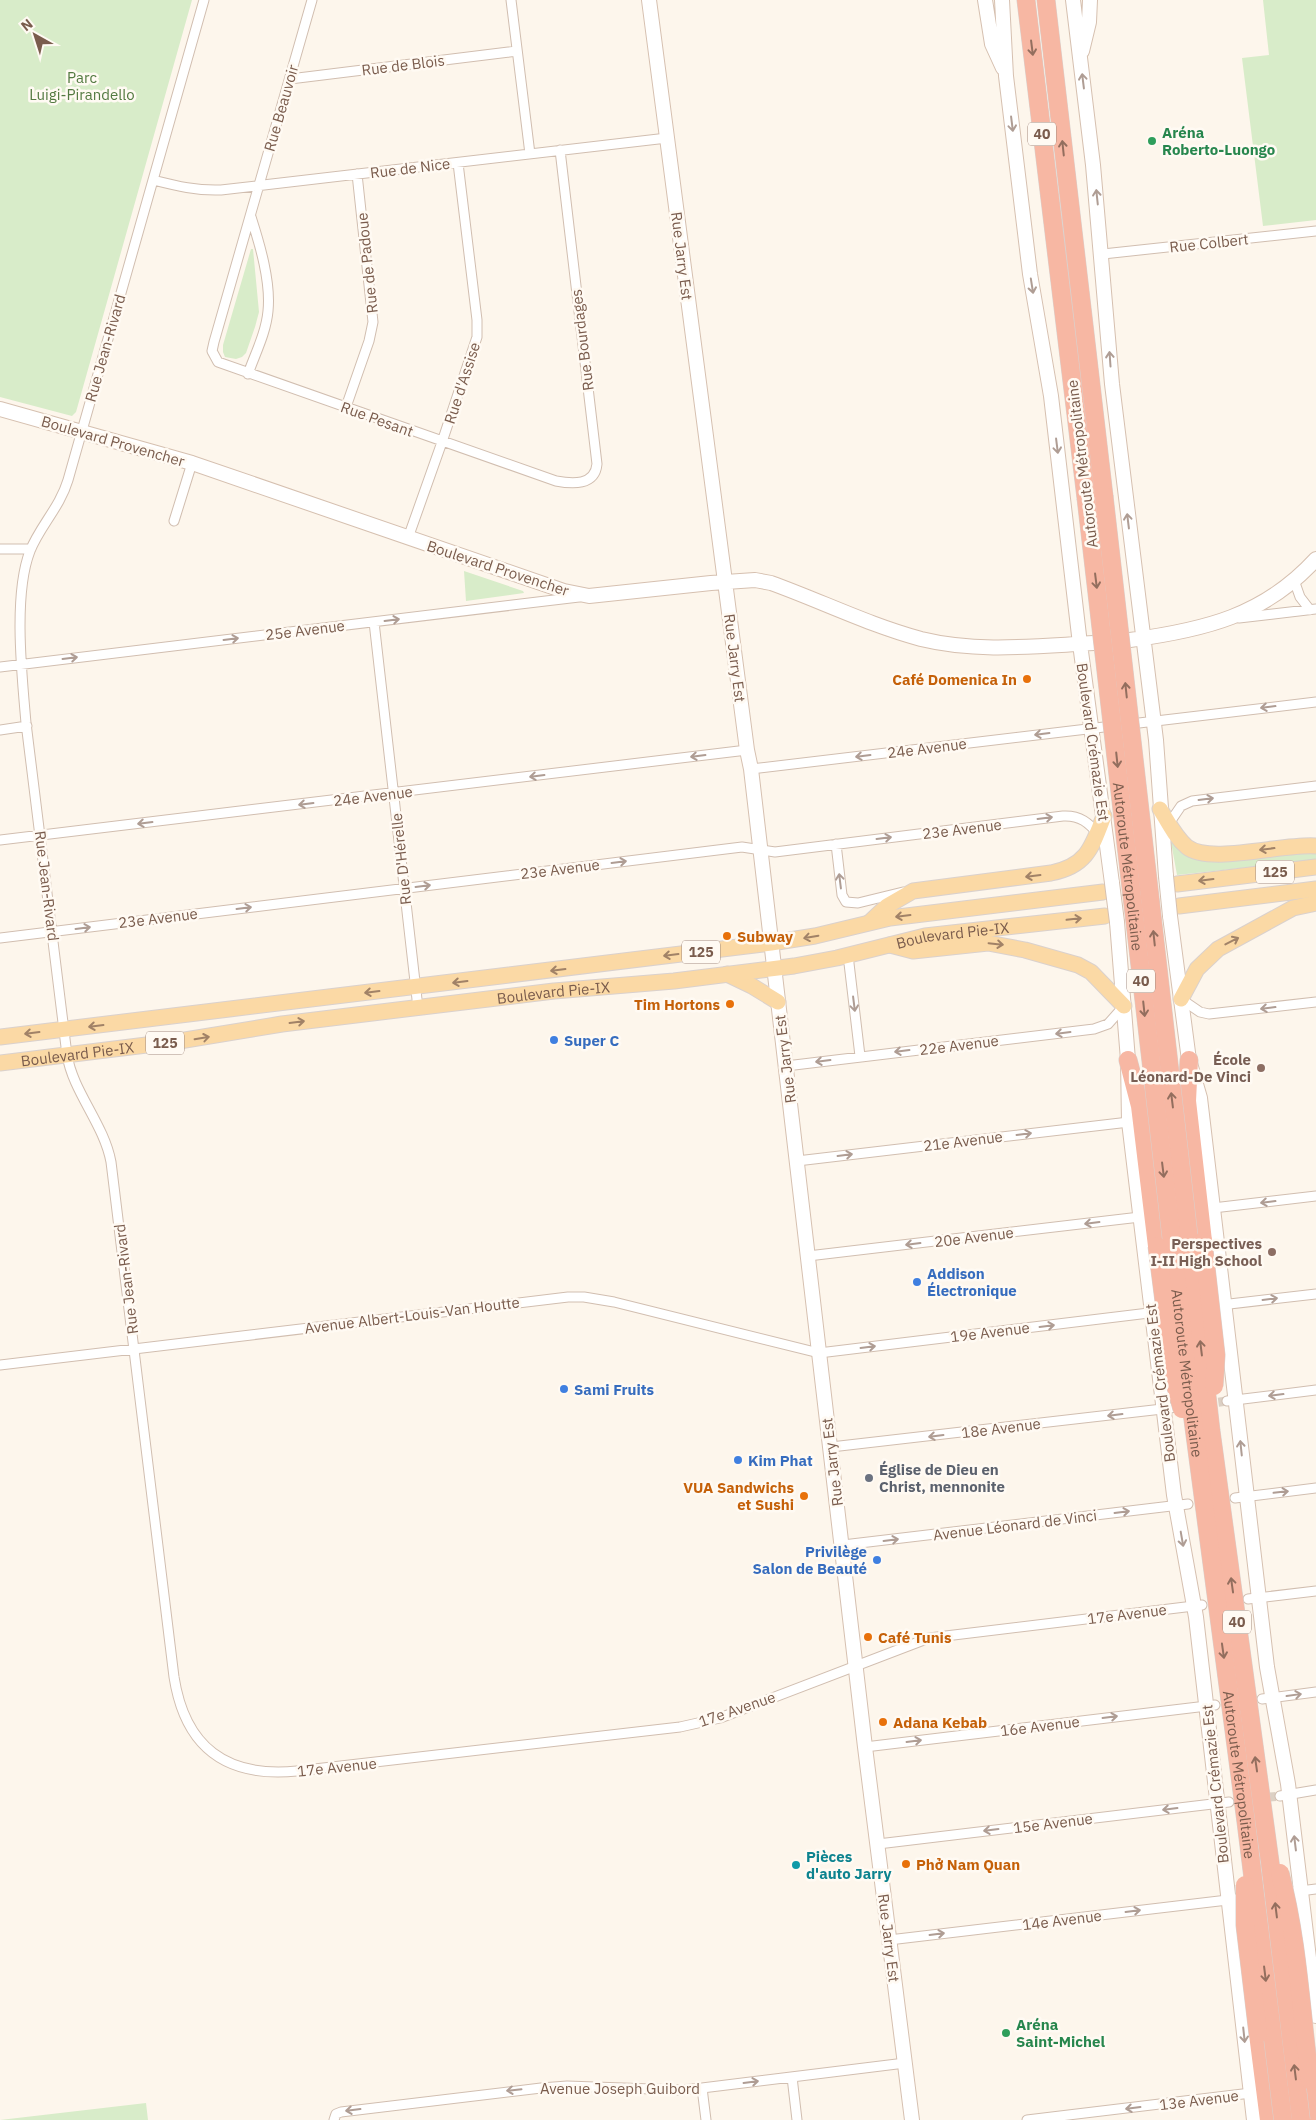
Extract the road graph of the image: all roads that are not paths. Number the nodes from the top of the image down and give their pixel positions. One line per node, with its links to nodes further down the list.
1 (204, 0): 20 (street, Rue Jean-Rivard)
2 (312, 0): 14 (street, Rue Beauvoir)
3 (511, 0): 11 (street)
4 (649, 0): 15 (main road, Rue Jarry Est)
5 (985, 0): 13 (main road)
6 (1002, 0): 13 (main road)
7 (1026, 0): 33 (highway, Autoroute Métropolitaine / 40, one-way to 33)
8 (1046, 0): 33 (highway, Autoroute Métropolitaine / 40, one-way to 8)
9 (1072, 0): 12 (main road)
10 (1090, 0): 12 (main road)
11 (517, 51): 14 (street, Rue de Blois); 17 (street)
12 (1081, 59): 24 (main road, one-way to 12)
13 (1006, 76): 46 (main road, Boulevard Crémazie Est, one-way to 46)
14 (290, 78): 21 (street, Rue Beauvoir)
15 (667, 138): 16 (street, Rue de Nice); 40 (main road, Rue Jarry Est)
16 (560, 150): 17 (street, Rue de Nice); 32 (street, Rue Bourdages)
17 (530, 154): 18 (street, Rue de Nice)
18 (458, 163): 19 (street, Rue de Nice); 30 (street, Rue d'Assise)
19 (357, 174): 21 (street, Rue de Nice); 27 (street, Rue de Padoue)
20 (153, 180): 21 (street, Rue de Nice); 29 (street, Rue Jean-Rivard)
21 (260, 186): 22 (street, Rue Beauvoir)
22 (251, 217): 25 (street, Rue Beauvoir); 26 (street)
23 (1316, 231): 24 (street, Rue Colbert)
24 (1102, 254): 45 (main road, one-way to 24)
25 (214, 357): 26 (street, Rue Pesant)
26 (248, 374): 27 (street, Rue Pesant)
27 (346, 407): 30 (street, Rue Pesant)
28 (0, 409): 29 (main road, Boulevard Provencher)
29 (82, 432): 31 (main road, Boulevard Provencher); 37 (street, Rue Jean-Rivard)
30 (442, 442): 32 (street, Rue Pesant); 35 (street, Rue d'Assise)
31 (192, 463): 34 (street); 35 (main road, Boulevard Provencher)
32 (543, 477)
33 (1095, 497): 116 (highway, Autoroute Métropolitaine / 40, one-way to 33, bridge); 118 (highway, Autoroute Métropolitaine / 40, one-way to 118, bridge)
34 (174, 521)
35 (408, 538): 41 (main road, Boulevard Provencher)
36 (0, 549): 37 (street)
37 (31, 549): 48 (street, Rue Jean-Rivard)
38 (1316, 559): 39 (main road)
39 (1294, 580): 42 (street); 43 (main road)
40 (725, 582): 41 (main road, Boulevard Provencher); 46 (main road, Boulevard Provencher); 56 (main road, Rue Jarry Est)
41 (589, 596): 44 (street, 25e Avenue, one-way to 41)
42 (1313, 610): 43 (street)
43 (1231, 618): 45 (main road)
44 (374, 622): 48 (street, 25e Avenue, one-way to 44); 59 (street, Rue D'Hérelle)
45 (1137, 639): 51 (main road)
46 (1080, 644): 47 (main road, Boulevard Provencher); 54 (main road, Boulevard Crémazie Est)
47 (1094, 644)
48 (21, 664): 49 (street, 25e Avenue); 53 (street, Rue Jean-Rivard)
49 (0, 667)
50 (1316, 702): 51 (street, one-way to 51)
51 (1154, 721): 52 (street); 60 (main road)
52 (1139, 723)
53 (27, 726): 55 (street); 64 (street, Rue Jean-Rivard)
54 (1097, 727): 57 (street, 24e Avenue, one-way to 57); 61 (main road, Boulevard Crémazie Est)
55 (0, 730)
56 (747, 750): 57 (main road, Rue Jarry Est); 59 (street, 24e Avenue, one-way to 59)
57 (751, 769): 69 (main road, Rue Jarry Est)
58 (1316, 786): 62 (street, one-way to 58)
59 (394, 793): 64 (street, 24e Avenue, one-way to 64); 73 (street, Rue D'Hérelle)
60 (1160, 809): 62 (main road)
61 (1104, 816): 63 (main road); 68 (main road, Boulevard Crémazie Est)
62 (1165, 830): 67 (main road, one-way to 62); 71 (main road)
63 (1097, 833): 66 (street, 23e Avenue, one-way to 63); 68 (street, 23e Avenue); 75 (main road, one-way to 75)
64 (41, 836): 65 (street, 24e Avenue); 80 (street, Rue Jean-Rivard)
65 (0, 840)
66 (836, 844): 69 (street, 23e Avenue); 75 (street, one-way to 66)
67 (1316, 846)
68 (1108, 847): 72 (main road, Boulevard Crémazie Est)
69 (760, 850): 73 (street, 23e Avenue, one-way to 69); 82 (main road, Rue Jarry Est)
70 (1316, 867): 71 (main road, 125, one-way to 71)
71 (1171, 880): 77 (main road, bridge)
72 (1108, 887): 78 (main road, Boulevard Crémazie Est, bridge); 79 (main road, Boulevard Pie-IX / 125, one-way to 79)
73 (405, 889): 80 (street, 23e Avenue, one-way to 73); 87 (street, Rue D'Hérelle)
74 (1316, 889): 77 (main road, 125)
75 (913, 891): 79 (main road)
76 (1316, 903): 88 (main road, one-way to 76)
77 (1175, 911): 88 (main road)
78 (1111, 919): 83 (main road, Boulevard Pie-IX / 125, one-way to 78); 91 (main road, Boulevard Crémazie Est)
79 (870, 922): 82 (main road, Boulevard Pie-IX / 125, one-way to 82)
80 (53, 931): 81 (street, 23e Avenue); 93 (street, Rue Jean-Rivard)
81 (0, 938)
82 (772, 943): 85 (main road, Rue Jarry Est); 87 (main road, Boulevard Pie-IX / 125, one-way to 87)
83 (889, 945): 84 (main road, Boulevard Pie-IX / 125); 91 (main road, one-way to 91)
84 (848, 955): 85 (main road, Boulevard Pie-IX / 125); 96 (street, one-way to 96)
85 (774, 968): 86 (main road, Boulevard Pie-IX / 125); 89 (main road, Rue Jarry Est)
86 (727, 974): 89 (main road); 92 (main road, Boulevard Pie-IX / 125)
87 (416, 987): 92 (street, Rue D'Hérelle); 93 (main road, Boulevard Pie-IX / 125, one-way to 93)
88 (1180, 999): 90 (street, one-way to 88); 98 (main road)
89 (778, 1002): 100 (main road, Rue Jarry Est)
90 (1316, 1002)
91 (1124, 1006): 96 (street, 22e Avenue, one-way to 96); 97 (main road, Boulevard Crémazie Est)
92 (418, 1008): 95 (main road, Boulevard Pie-IX / 125, one-way to 92)
93 (65, 1030): 94 (main road, Boulevard Pie-IX / 125, one-way to 94); 95 (street, Rue Jean-Rivard)
94 (0, 1037)
95 (67, 1055): 99 (main road, Boulevard Pie-IX / 125); 110 (street, Rue Jean-Rivard)
96 (860, 1056): 100 (street, 22e Avenue, one-way to 100)
97 (1128, 1060): 101 (main road, Boulevard Crémazie Est); 118 (highway, bridge)
98 (1189, 1060): 104 (main road); 116 (highway, bridge)
99 (0, 1063)
100 (786, 1066): 102 (main road, Rue Jarry Est)
101 (1129, 1122): 102 (street, 21e Avenue, one-way to 101); 105 (main road, Boulevard Crémazie Est)
102 (797, 1161): 106 (main road, Rue Jarry Est)
103 (1316, 1196): 104 (street, one-way to 104)
104 (1213, 1208): 108 (main road)
105 (1140, 1217): 106 (street, 20e Avenue, one-way to 106); 109 (main road, Boulevard Crémazie Est)
106 (808, 1256): 111 (main road, Rue Jarry Est)
107 (1316, 1294): 108 (street, one-way to 107)
108 (1220, 1305): 114 (main road)
109 (1156, 1313): 111 (street, 19e Avenue, one-way to 109); 115 (main road, Boulevard Crémazie Est)
110 (134, 1349): 111 (street, Avenue Albert-Louis-Van Houtte); 112 (street, Avenue Albert-Louis-Van Houtte); 131 (street, Rue Jean-Rivard)
111 (819, 1352): 117 (main road, Rue Jarry Est)
112 (0, 1365)
113 (1316, 1390): 114 (street, one-way to 114)
114 (1232, 1400): 120 (main road, one-way to 114)
115 (1167, 1408): 117 (street, 18e Avenue, one-way to 117); 121 (main road, Boulevard Crémazie Est)
116 (1211, 1431): 135 (highway, Autoroute Métropolitaine / 40, one-way to 116, bridge)
117 (831, 1447): 122 (main road, Rue Jarry Est)
118 (1198, 1464): 136 (highway, Autoroute Métropolitaine / 40, one-way to 136, bridge)
119 (1316, 1488): 120 (street, one-way to 119)
120 (1240, 1497): 124 (main road)
121 (1182, 1504): 122 (street, Avenue Léonard de Vinci, one-way to 121); 125 (main road, Boulevard Crémazie Est, one-way to 125)
122 (842, 1545): 126 (main road, Rue Jarry Est)
123 (1316, 1591): 124 (street)
124 (1253, 1598): 128 (main road)
125 (1198, 1605): 126 (street, 17e Avenue); 129 (main road, Boulevard Crémazie Est)
126 (856, 1665): 130 (main road, Rue Jarry Est); 131 (street, 17e Avenue)
127 (1316, 1692): 128 (street, one-way to 127)
128 (1267, 1699): 133 (main road)
129 (1211, 1705): 130 (street, 16e Avenue, one-way to 129); 134 (main road, Boulevard Crémazie Est)
130 (865, 1747): 137 (main road, Rue Jarry Est)
131 (233, 1765)
132 (1316, 1790): 133 (street)
133 (1285, 1795): 139 (main road, one-way to 133)
134 (1223, 1802): 137 (street, 15e Avenue, one-way to 137); 140 (main road, Boulevard Crémazie Est)
135 (1263, 1812): 156 (highway, Autoroute Métropolitaine / 40, one-way to 135, bridge); 157 (highway, bridge)
136 (1246, 1822): 154 (highway, bridge); 155 (highway, Autoroute Métropolitaine / 40, one-way to 155, bridge)
137 (878, 1844): 141 (main road, Rue Jarry Est)
138 (1316, 1889): 139 (street)
139 (1297, 1892): 142 (main road)
140 (1232, 1900): 141 (street, 14e Avenue, one-way to 140); 147 (main road, Boulevard Crémazie Est, one-way to 147)
141 (889, 1940): 144 (main road, Rue Jarry Est)
142 (1311, 1988): 143 (main road)
143 (1316, 2016)
144 (905, 2063): 145 (street, Avenue Joseph Guibord); 151 (main road, Rue Jarry Est)
145 (792, 2077): 146 (street, Avenue Joseph Guibord, one-way to 145); 150 (street)
146 (702, 2088): 148 (street, Avenue Joseph Guibord, one-way to 148); 149 (street)
147 (1251, 2093): 152 (street, 13e Avenue, one-way to 152); 153 (main road, Boulevard Crémazie Est)
148 (335, 2117)
149 (706, 2120)
150 (797, 2120)
151 (912, 2120)
152 (1027, 2120)
153 (1254, 2120)
154 (1269, 2120)
155 (1283, 2120)
156 (1300, 2120)
157 (1314, 2120)

